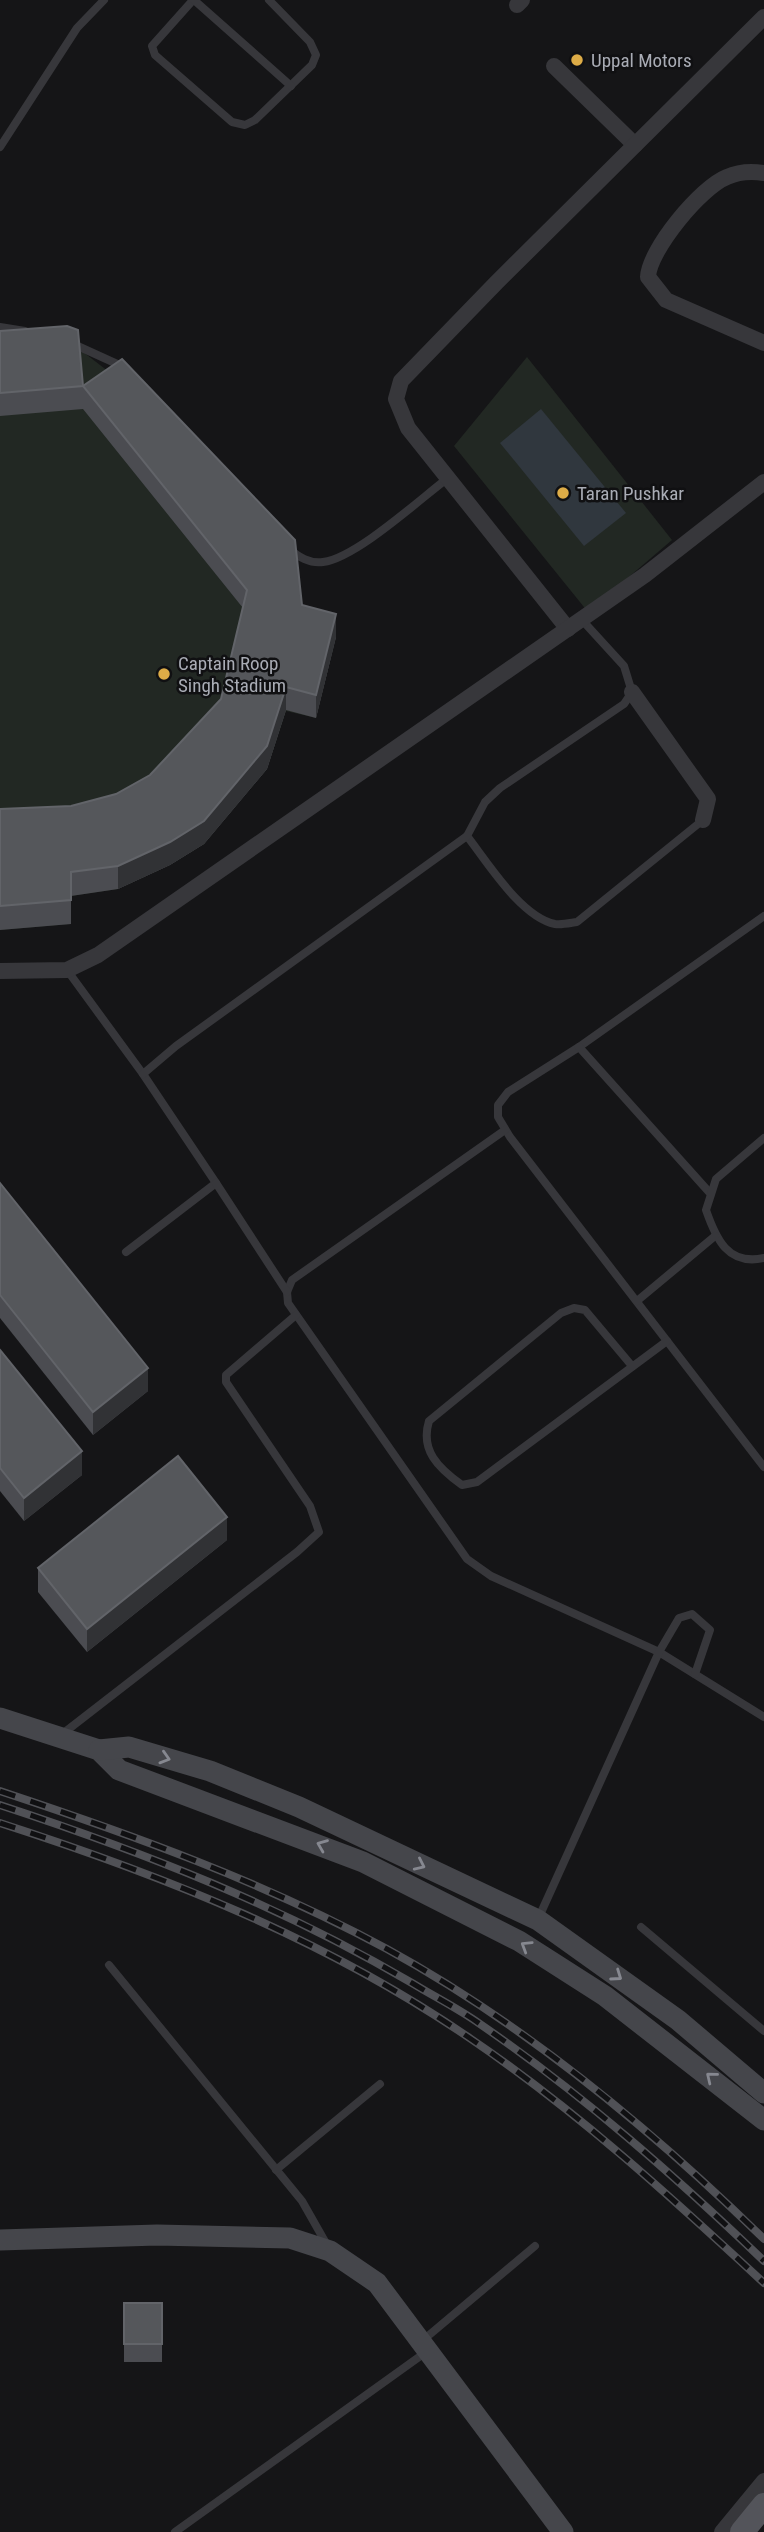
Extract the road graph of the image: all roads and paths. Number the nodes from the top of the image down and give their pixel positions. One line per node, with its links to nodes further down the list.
1 (104, 0): 8 (lane)
2 (194, 0): 6 (lane); 6 (lane)
3 (269, 0): 6 (lane)
4 (764, 17): 7 (street)
5 (554, 66): 7 (street)
6 (291, 86)
7 (635, 145): 15 (street)
8 (0, 147)
9 (764, 173): 13 (street)
10 (0, 327): 11 (lane)
11 (31, 332)
12 (65, 341): 14 (lane)
13 (764, 343)
14 (132, 372)
15 (448, 478): 17 (lane); 18 (street)
16 (764, 482): 18 (street)
17 (284, 542)
18 (575, 624): 19 (lane); 23 (street)
19 (632, 692): 20 (street); 21 (lane)
20 (703, 820): 21 (lane)
21 (467, 836): 26 (lane)
22 (764, 916): 25 (lane)
23 (67, 970): 24 (street); 26 (lane)
24 (0, 971)
25 (579, 1047): 27 (lane); 30 (lane)
26 (143, 1074): 29 (lane)
27 (505, 1130): 34 (lane); 35 (lane)
28 (764, 1138): 30 (lane)
29 (216, 1183): 32 (lane); 34 (lane)
30 (709, 1192): 31 (lane)
31 (715, 1236): 33 (lane); 35 (lane)
32 (126, 1252)
33 (764, 1258)
34 (287, 1292): 36 (lane)
35 (637, 1301): 37 (lane)
36 (296, 1315): 40 (lane); 44 (lane)
37 (667, 1341): 38 (lane); 39 (lane)
38 (632, 1366): 38 (lane)
39 (764, 1467)
40 (659, 1652): 41 (lane); 41 (lane); 46 (lane)
41 (695, 1674): 42 (lane)
42 (764, 1717)
43 (0, 1718): 44 (street)
44 (59, 1737): 45 (street)
45 (99, 1750): 46 (street, one-way to 46); 52 (street, one-way to 45)
46 (537, 1920): 51 (street, one-way to 51)
47 (641, 1927): 49 (lane)
48 (109, 1965): 53 (lane)
49 (764, 2031)
50 (380, 2084): 53 (lane)
51 (764, 2093)
52 (764, 2120)
53 (276, 2170): 56 (lane)
54 (0, 2240): 56 (street)
55 (535, 2246): 57 (lane)
56 (330, 2250): 57 (street)
57 (425, 2345): 60 (lane); 61 (street)
58 (764, 2481): 62 (street)
59 (764, 2505): 63 (main road)
60 (175, 2532)
61 (563, 2532)
62 (722, 2532)
63 (742, 2532)

